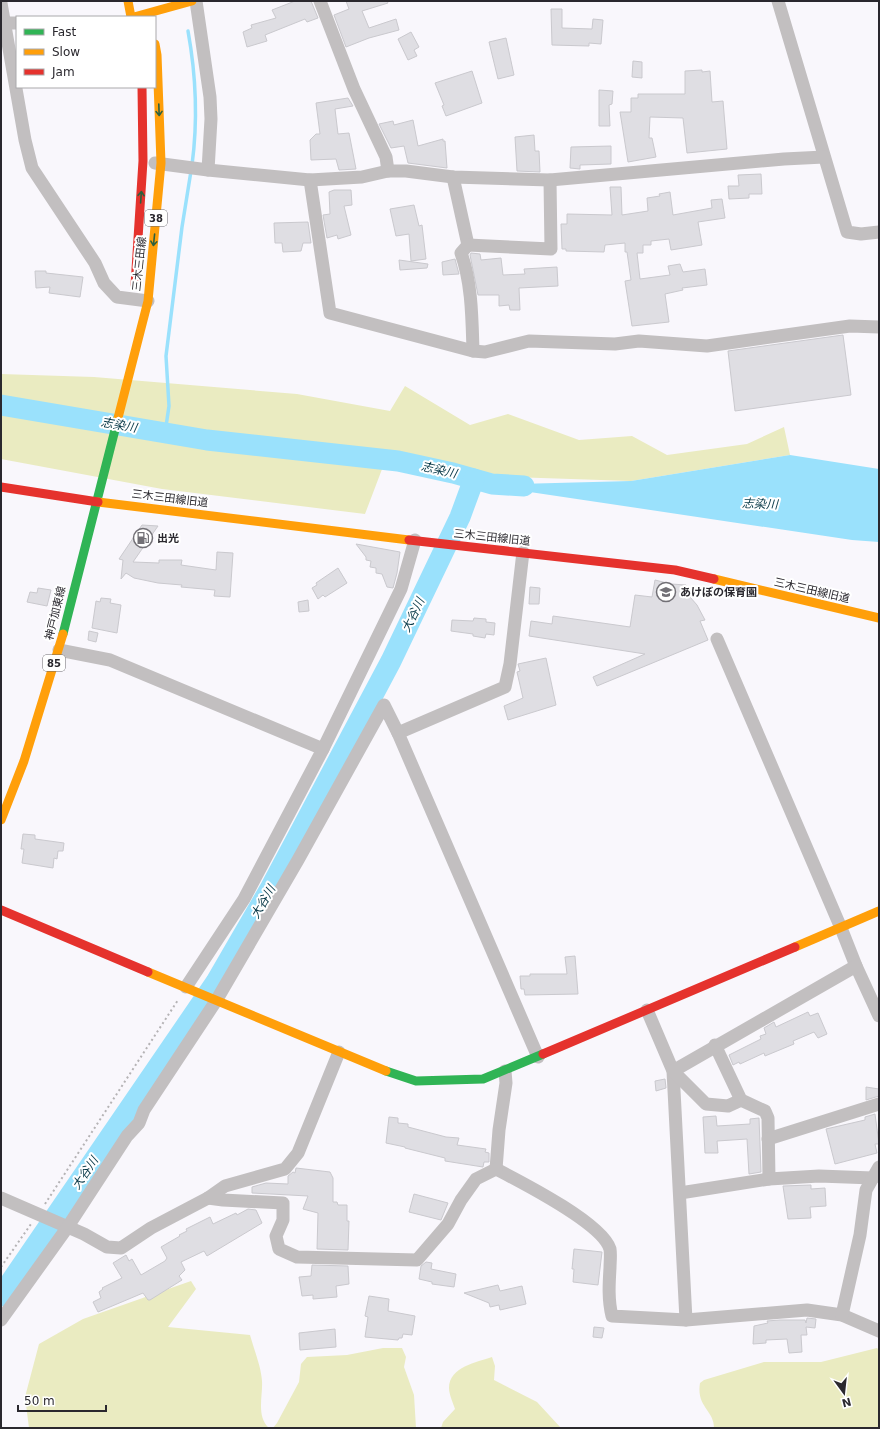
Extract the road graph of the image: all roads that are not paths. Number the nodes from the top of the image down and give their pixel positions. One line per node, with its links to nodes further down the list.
1 (128, 1): 9 (street)
2 (146, 1): 8 (street)
3 (192, 1): 8 (street)
4 (196, 1): 19 (street)
5 (320, 1): 20 (street)
6 (778, 1): 16 (street)
7 (1, 3): 11 (street)
8 (150, 14): 10 (street)
9 (132, 16)
10 (138, 16)
11 (8, 23): 13 (street)
12 (156, 50): 18 (street, 三木三田線 / 38, one-way to 18)
13 (16, 78)
14 (17, 88): 27 (street)
15 (142, 88): 17 (street, 三木三田線 / 38)
16 (824, 157): 23 (street); 24 (street)
17 (144, 161): 18 (street); 27 (street, 三木三田線 / 38, one-way to 17)
18 (161, 163): 19 (street); 26 (street, 三木三田線 / 38, one-way to 26)
19 (204, 170): 22 (street)
20 (388, 171): 21 (street); 22 (street)
21 (453, 177): 23 (street); 25 (street)
22 (310, 180): 30 (street)
23 (550, 180): 25 (street)
24 (879, 232)
25 (468, 245): 30 (street)
26 (148, 301): 27 (street); 31 (street, 三木三田線 / 38)
27 (134, 304)
28 (879, 327): 30 (street)
29 (131, 330): 31 (street, 三木三田線 / 38)
30 (473, 351)
31 (124, 389): 33 (street, 三木三田線 / 38)
32 (1, 487): 33 (street)
33 (98, 502): 34 (street, 三木三田線旧道); 38 (street, 神戸加東線 / 85)
34 (416, 540): 35 (street, 三木三田線旧道); 40 (street)
35 (523, 552): 36 (street, 三木三田線旧道); 39 (street)
36 (879, 618)
37 (717, 638): 44 (street)
38 (58, 650): 40 (street); 41 (street, 神戸加東線 / 85)
39 (398, 733): 47 (street); 52 (street)
40 (323, 749): 46 (street)
41 (1, 820)
42 (1, 910): 46 (street)
43 (879, 911): 44 (street)
44 (841, 928): 45 (street); 48 (street)
45 (856, 966): 49 (street); 50 (street)
46 (186, 987): 47 (street)
47 (216, 1000): 51 (street); 64 (street)
48 (647, 1010): 52 (street); 54 (street)
49 (879, 1016)
50 (715, 1046): 54 (street); 55 (street)
51 (339, 1052): 53 (street); 63 (street)
52 (538, 1056): 53 (street)
53 (505, 1070): 58 (street)
54 (673, 1071): 55 (street); 61 (street)
55 (741, 1100): 57 (street)
56 (879, 1104): 57 (street)
57 (768, 1139): 60 (street)
58 (496, 1169): 63 (street); 67 (street)
59 (876, 1173): 60 (street); 65 (street)
60 (769, 1179): 61 (street)
61 (680, 1192): 67 (street)
62 (1, 1198): 64 (street)
63 (208, 1198): 64 (street)
64 (65, 1227): 66 (street)
65 (842, 1315): 67 (street); 68 (street)
66 (1, 1320)
67 (686, 1320)
68 (879, 1330)

